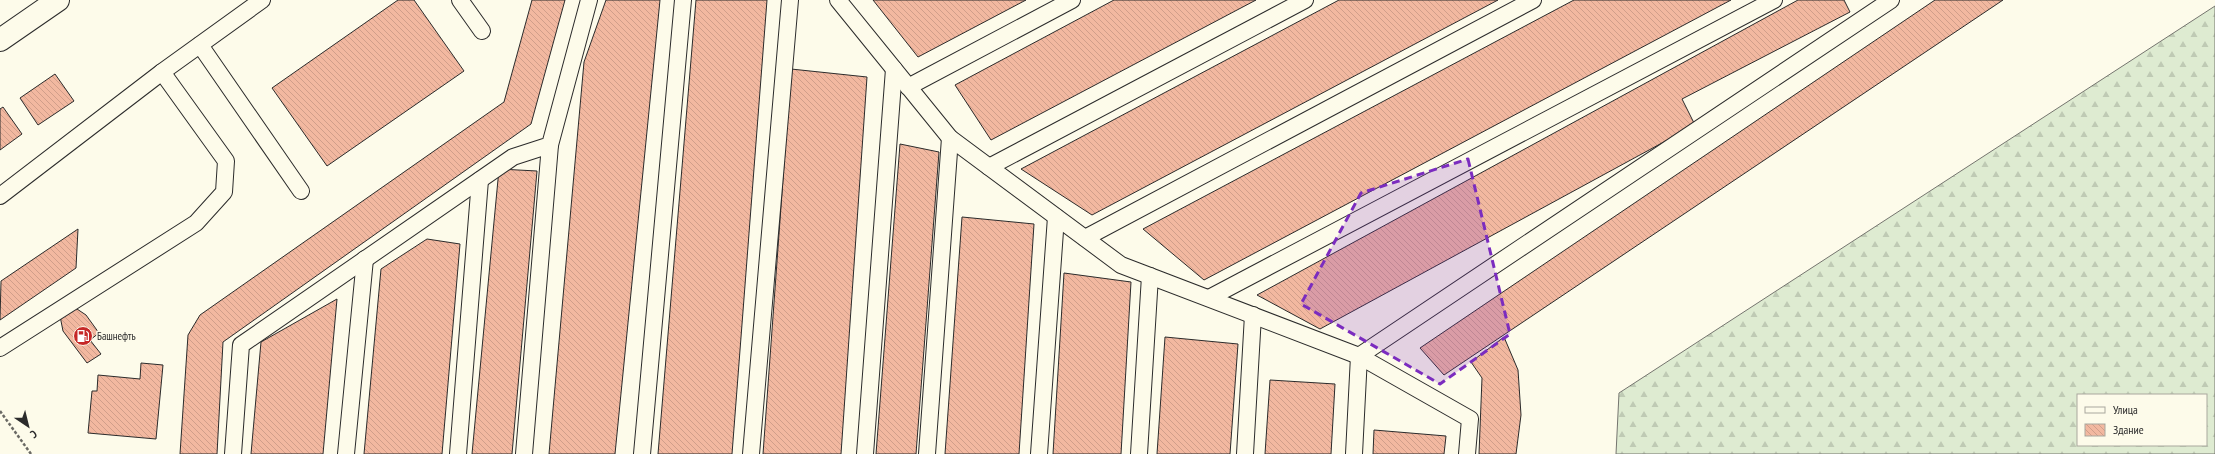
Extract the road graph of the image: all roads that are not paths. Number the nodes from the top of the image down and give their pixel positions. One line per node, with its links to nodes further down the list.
1 (58, 0): 14 (street)
2 (262, 0): 15 (lane)
3 (460, 0): 13 (lane)
4 (589, 0): 20 (lane)
5 (683, 0): 37 (lane)
6 (790, 0): 38 (lane)
7 (838, 0): 16 (lane)
8 (1072, 0): 18 (lane)
9 (1305, 0): 21 (lane)
10 (1533, 0): 26 (lane)
11 (1774, 0): 29 (lane)
12 (1891, 0): 32 (lane)
13 (482, 31)
14 (0, 40)
15 (200, 45): 17 (lane); 23 (lane)
16 (894, 69): 18 (lane); 39 (lane)
17 (162, 72): 24 (lane); 31 (lane)
18 (908, 87): 19 (lane)
19 (950, 138): 21 (lane); 40 (lane)
20 (550, 144): 22 (lane); 36 (lane)
21 (989, 167): 25 (lane)
22 (480, 180): 27 (lane); 35 (lane)
23 (301, 192)
24 (0, 200)
25 (1056, 217): 26 (lane); 41 (lane)
26 (1085, 238): 28 (lane)
27 (365, 259): 33 (lane); 34 (lane)
28 (1150, 276): 29 (lane); 42 (lane)
29 (1208, 298): 30 (lane)
30 (1253, 315): 32 (lane); 43 (lane)
31 (0, 348)
32 (1359, 356): 44 (lane); 45 (lane)
33 (233, 454)
34 (346, 454)
35 (458, 454)
36 (524, 454)
37 (642, 454)
38 (751, 454)
39 (865, 454)
40 (927, 454)
41 (1039, 454)
42 (1139, 454)
43 (1245, 454)
44 (1354, 454)
45 (1467, 454)

